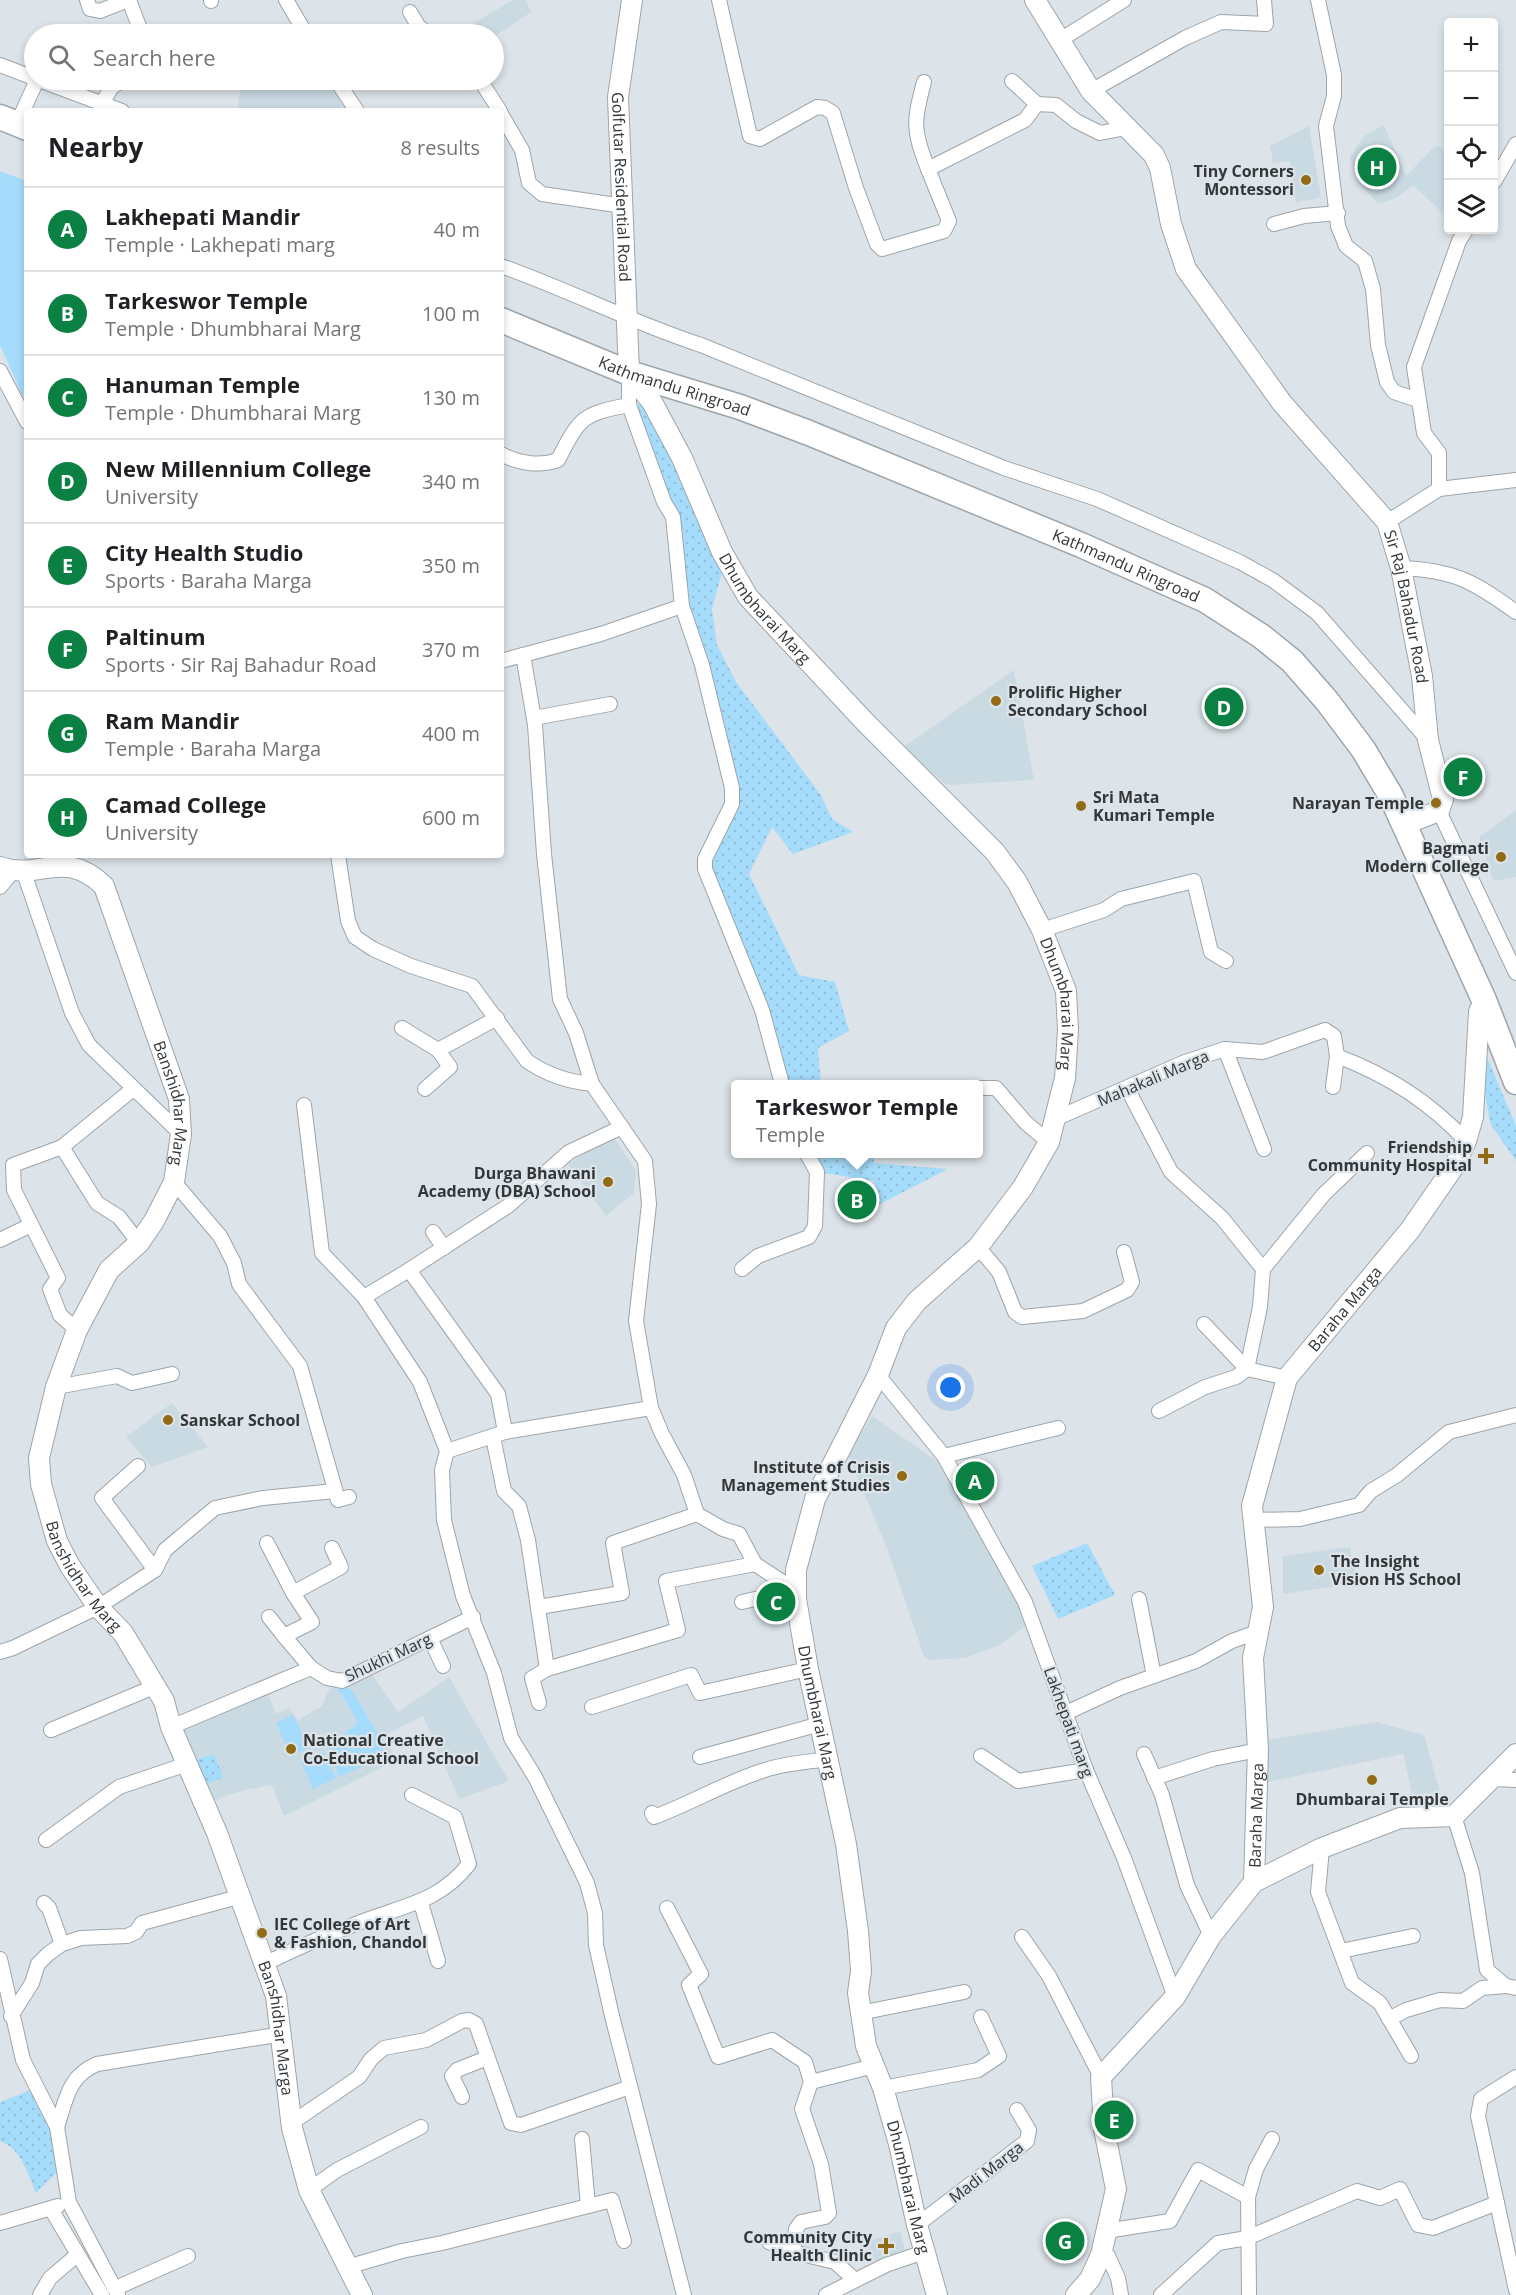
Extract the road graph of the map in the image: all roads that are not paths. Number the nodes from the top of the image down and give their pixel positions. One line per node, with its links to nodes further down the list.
1 (87, 0): 2 (street)
2 (128, 0): 11 (street)
3 (286, 0): 12 (street)
4 (632, 0): 36 (main road, Golfutar Residential Road)
5 (719, 0): 34 (street)
6 (1035, 0): 14 (main road)
7 (1124, 0): 14 (street)
8 (1264, 0): 24 (street)
9 (1318, 0): 37 (street)
10 (410, 12): 13 (street)
11 (138, 24)
12 (300, 24)
13 (417, 24)
14 (1060, 40): 24 (main road)
15 (0, 65): 16 (street)
16 (24, 74)
17 (1012, 81): 26 (street)
18 (924, 82): 34 (street)
19 (32, 90): 31 (street)
20 (67, 90): 25 (street)
21 (110, 90): 25 (street)
22 (343, 90): 28 (street)
23 (486, 90): 29 (street)
24 (1091, 91): 32 (main road)
25 (102, 103): 27 (street)
26 (1037, 104): 32 (street); 34 (street)
27 (114, 108)
28 (355, 108)
29 (497, 108)
30 (504, 120): 36 (street)
31 (15, 123)
32 (1126, 128): 51 (main road)
33 (1516, 144): 35 (street)
34 (928, 170)
35 (1495, 180)
36 (623, 206): 41 (main road, Golfutar Residential Road)
37 (1338, 213): 38 (street); 45 (street)
38 (1275, 224)
39 (1463, 234): 45 (street)
40 (504, 267): 41 (street)
41 (629, 318): 44 (main road, Golfutar Residential Road); 59 (street)
42 (504, 321): 44 (highway, Kathmandu Ringroad)
43 (0, 371): 47 (street)
44 (629, 373): 46 (street); 61 (highway, Kathmandu Ringroad); 65 (main road, Dhumbharai Marg)
45 (1418, 400): 50 (street)
46 (629, 405): 48 (street); 53 (street)
47 (24, 416)
48 (504, 456)
49 (1516, 480): 50 (street)
50 (1439, 489): 51 (street, Sir Raj Bahadur Road)
51 (1387, 522): 52 (main road, Sir Raj Bahadur Road)
52 (1401, 568): 54 (street); 59 (main road, Sir Raj Bahadur Road)
53 (682, 606): 55 (street); 74 (street)
54 (1516, 612)
55 (524, 655): 56 (street); 58 (street)
56 (504, 660)
57 (610, 704): 58 (street)
58 (534, 718): 76 (street)
59 (1428, 740): 60 (main road, Sir Raj Bahadur Road)
60 (1438, 811): 61 (main road); 67 (street)
61 (1405, 824): 68 (highway, Kathmandu Ringroad)
62 (338, 858): 69 (street)
63 (12, 869): 64 (street); 80 (street); 85 (main road, Banshidhar Marg)
64 (0, 888)
65 (1042, 930): 66 (street); 83 (main road, Dhumbharai Marg)
66 (1226, 961)
67 (1516, 973)
68 (1484, 1000): 75 (highway, Kathmandu Ringroad); 86 (main road, Baraha Marga)
69 (497, 1018): 72 (street); 76 (street)
70 (402, 1028): 72 (street)
71 (1225, 1048): 73 (street, Mahakali Marga); 79 (street, Mahakali Marga); 89 (street)
72 (438, 1050): 81 (street)
73 (1337, 1056): 77 (street); 86 (street)
74 (781, 1080)
75 (1516, 1082)
76 (592, 1084): 84 (street)
77 (1333, 1087)
78 (983, 1088): 87 (street)
79 (1127, 1088): 83 (street, Mahakali Marga); 102 (street)
80 (133, 1089): 85 (street); 88 (street)
81 (425, 1089)
82 (304, 1105): 104 (street)
83 (1057, 1118): 87 (main road, Dhumbharai Marg)
84 (622, 1126): 99 (street); 112 (street)
85 (181, 1134): 93 (main road, Banshidhar Marg)
86 (1466, 1141): 110 (main road, Baraha Marga)
87 (1049, 1142): 98 (main road, Dhumbharai Marg)
88 (63, 1147): 92 (street); 97 (street)
89 (1264, 1149)
90 (1367, 1154): 102 (street)
91 (809, 1158): 101 (street)
92 (6, 1165): 94 (street)
93 (174, 1182): 97 (main road, Banshidhar Marg); 120 (street)
94 (31, 1225): 96 (street); 106 (street)
95 (433, 1232): 99 (street)
96 (0, 1240)
97 (139, 1243): 106 (main road, Banshidhar Marg)
98 (978, 1247): 100 (street); 109 (main road, Dhumbharai Marg)
99 (444, 1248): 103 (street)
100 (1124, 1252)
101 (742, 1269)
102 (1263, 1269): 107 (street)
103 (409, 1270): 104 (street); 116 (street)
104 (364, 1297): 117 (street)
105 (1204, 1324): 107 (street)
106 (76, 1330): 111 (main road, Banshidhar Marg)
107 (1247, 1369): 110 (street); 113 (street)
108 (172, 1374): 111 (street)
109 (878, 1375): 118 (street, Lakhepati marg); 128 (main road, Dhumbharai Marg)
110 (1287, 1378): 123 (main road, Baraha Marga)
111 (56, 1387): 132 (main road, Banshidhar Marg)
112 (651, 1408): 116 (street); 122 (street)
113 (1160, 1411)
114 (1516, 1415): 123 (street)
115 (1058, 1428): 118 (street)
116 (499, 1434): 117 (street); 133 (street)
117 (447, 1451): 135 (street)
118 (944, 1456): 148 (street, Lakhepati marg)
119 (138, 1466): 127 (street)
120 (335, 1491): 121 (street); 127 (street)
121 (349, 1497)
122 (697, 1514): 126 (street); 133 (street)
123 (1254, 1520): 136 (main road, Baraha Marga)
124 (267, 1543): 129 (street)
125 (332, 1548): 129 (street)
126 (755, 1564): 128 (street); 142 (street)
127 (154, 1570): 132 (street)
128 (795, 1590): 131 (street); 143 (main road, Dhumbharai Marg)
129 (293, 1593): 137 (street)
130 (1139, 1599): 144 (street)
131 (742, 1602)
132 (98, 1607): 139 (street); 145 (main road, Banshidhar Marg)
133 (539, 1607): 142 (street)
134 (269, 1617): 137 (street)
135 (473, 1617): 138 (street, Shukhi Marg); 195 (street)
136 (1257, 1632): 144 (street); 152 (main road, Baraha Marga)
137 (284, 1636): 141 (street)
138 (430, 1638): 140 (street); 141 (street, Shukhi Marg)
139 (0, 1652)
140 (443, 1665)
141 (311, 1668): 150 (street)
142 (547, 1669): 146 (street)
143 (808, 1669): 147 (street); 149 (main road, Dhumbharai Marg)
144 (1154, 1676): 148 (street)
145 (156, 1686): 150 (main road, Banshidhar Marg); 151 (street)
146 (539, 1703)
147 (592, 1707)
148 (1066, 1713): 159 (street, Lakhepati marg)
149 (820, 1724): 156 (street); 157 (main road, Dhumbharai Marg)
150 (171, 1728): 158 (main road, Banshidhar Marga)
151 (51, 1730)
152 (1258, 1750): 160 (street, Baraha Marga); 168 (main road, Baraha Marga)
153 (1144, 1754): 160 (street)
154 (1516, 1754): 161 (main road)
155 (981, 1756): 159 (street)
156 (700, 1757)
157 (829, 1759): 164 (street); 184 (main road, Dhumbharai Marg)
158 (187, 1764): 166 (street); 169 (main road, Banshidhar Marga)
159 (1086, 1770): 183 (street, Lakhepati marg)
160 (1154, 1778): 174 (street)
161 (1494, 1779): 162 (street); 165 (main road)
162 (1516, 1780)
163 (412, 1795): 171 (street)
164 (652, 1813)
165 (1454, 1816): 167 (main road); 181 (street)
166 (46, 1840)
167 (1322, 1848): 168 (main road); 177 (street)
168 (1254, 1882): 174 (main road, Baraha Marga)
169 (238, 1896): 176 (street); 180 (main road, Banshidhar Marga)
170 (44, 1903): 176 (street)
171 (422, 1903): 178 (street); 180 (street)
172 (667, 1908): 194 (street)
173 (1022, 1936): 192 (street)
174 (1211, 1936): 183 (main road, Baraha Marga)
175 (1413, 1936): 177 (street)
176 (62, 1944): 185 (street)
177 (1341, 1951): 187 (street)
178 (438, 1961)
179 (0, 1964): 185 (street)
180 (264, 1964): 188 (main road, Banshidhar Marga)
181 (1511, 1987): 187 (street)
182 (964, 1992): 184 (street)
183 (1175, 1997): 192 (main road, Baraha Marga)
184 (860, 2013): 191 (main road, Dhumbharai Marg)
185 (11, 2016): 200 (street)
186 (981, 2017): 196 (street)
187 (1389, 2019): 189 (street)
188 (282, 2034): 199 (main road, Banshidhar Marga); 200 (street)
189 (1411, 2056)
190 (487, 2058): 195 (street); 197 (street); 199 (street)
191 (874, 2066): 194 (street); 196 (main road, Dhumbharai Marg)
192 (1101, 2077): 212 (main road)
193 (1516, 2077): 207 (street)
194 (812, 2082): 216 (street)
195 (630, 2087): 228 (street)
196 (883, 2088): 211 (main road, Dhumbharai Marg)
197 (462, 2097)
198 (1017, 2110): 211 (street, Madi Marga)
199 (293, 2122): 204 (main road, Banshidhar Marga)
200 (57, 2127): 206 (street)
201 (421, 2127): 204 (street)
202 (582, 2139): 208 (street)
203 (1272, 2139): 205 (street)
204 (309, 2190): 221 (main road, Banshidhar Marga)
205 (1248, 2197): 212 (street); 213 (street)
206 (69, 2202): 209 (street); 224 (street)
207 (1497, 2203): 213 (street); 223 (street)
208 (588, 2206): 214 (street); 221 (street)
209 (51, 2209): 210 (street); 218 (street)
210 (0, 2223)
211 (917, 2225): 217 (main road, Dhumbharai Marg)
212 (1106, 2231): 219 (main road)
213 (1247, 2238): 233 (street); 234 (street)
214 (624, 2241)
215 (770, 2242): 216 (street)
216 (793, 2252): 222 (street)
217 (924, 2252): 222 (street); 230 (main road, Dhumbharai Marg)
218 (77, 2255): 225 (street); 226 (street)
219 (1101, 2255): 231 (main road); 232 (street)
220 (188, 2256): 224 (street)
221 (347, 2267): 227 (main road, Banshidhar Marga)
222 (854, 2279): 229 (street)
223 (1516, 2290)
224 (117, 2292)
225 (40, 2295)
226 (102, 2295)
227 (363, 2295)
228 (684, 2295)
229 (826, 2295)
230 (937, 2295)
231 (1076, 2295)
232 (1121, 2295)
233 (1161, 2295)
234 (1249, 2295)

